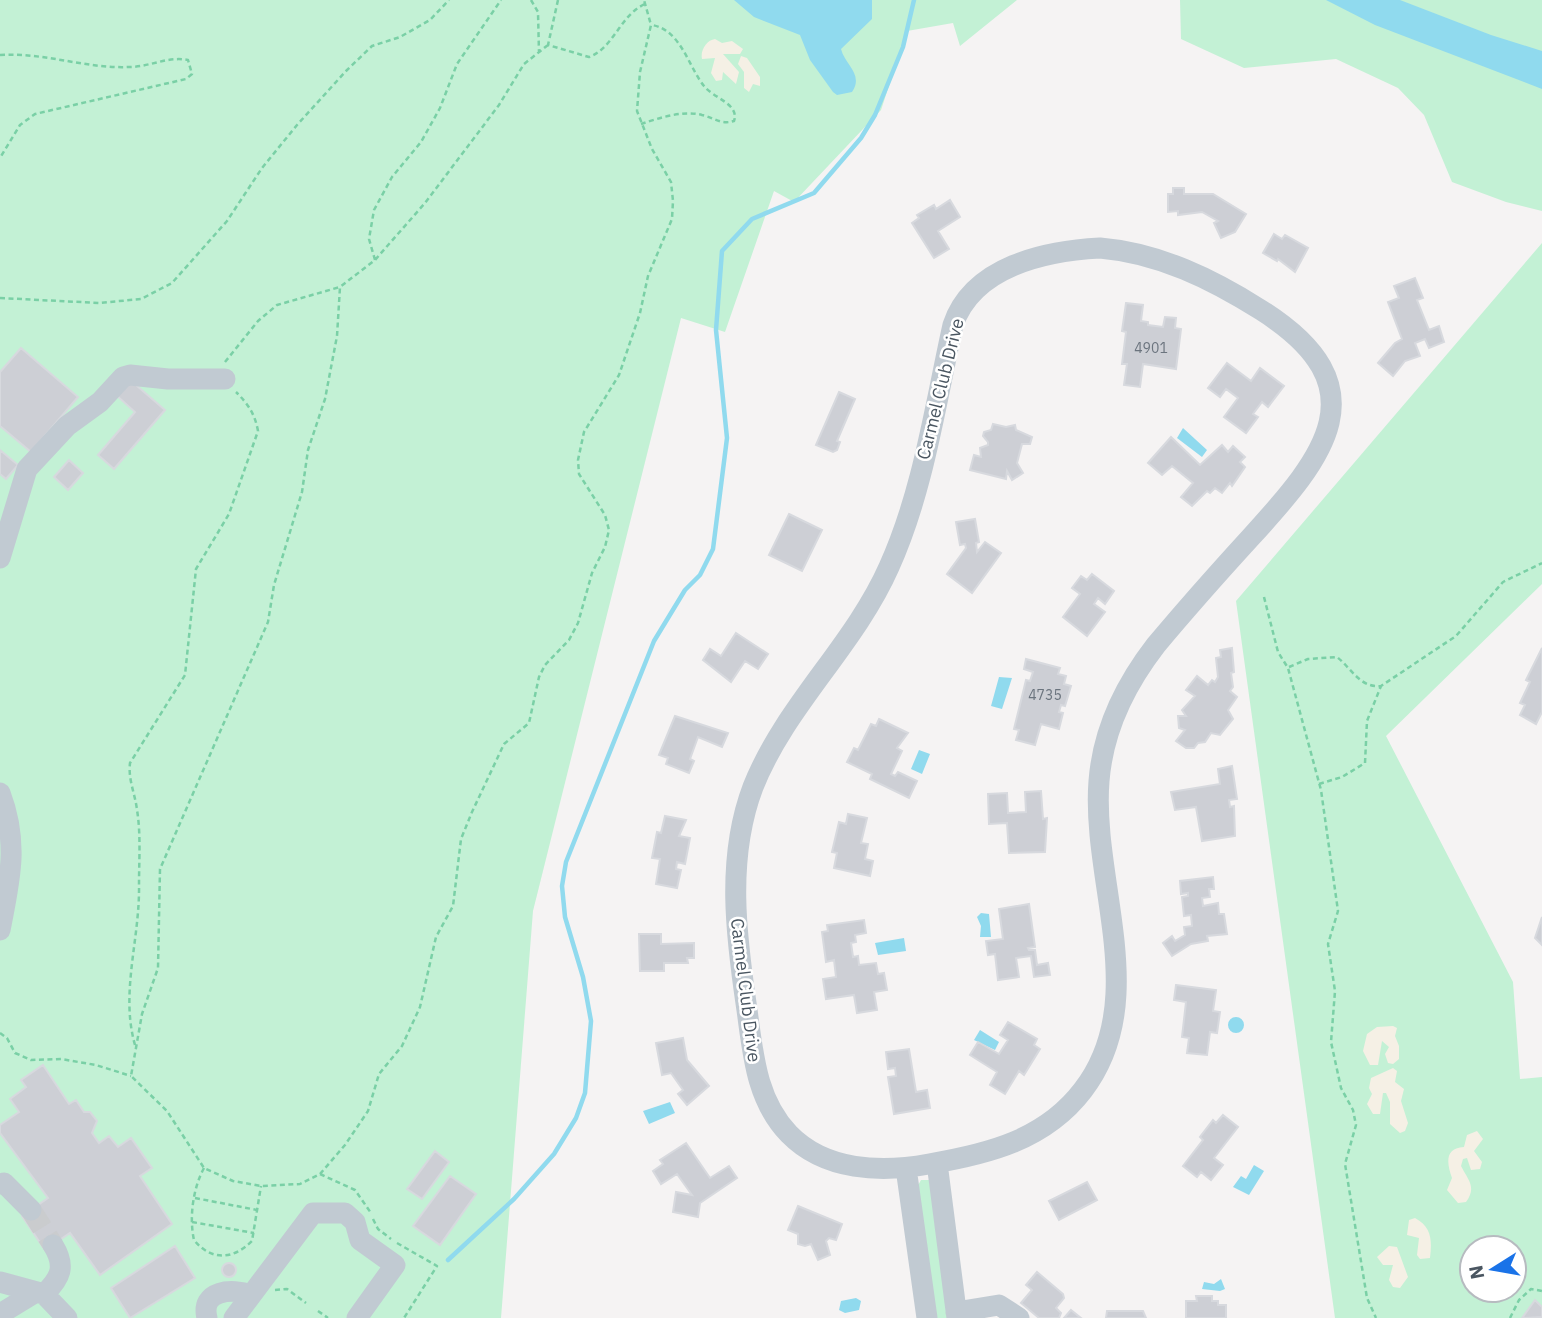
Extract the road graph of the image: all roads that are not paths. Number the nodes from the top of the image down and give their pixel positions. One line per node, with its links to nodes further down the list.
1 (226, 379): 2 (street)
2 (0, 558)
3 (0, 793): 4 (street)
4 (0, 930)
5 (937, 1163): 6 (street, Carmel Club Drive); 6 (street, Carmel Club Drive); 14 (street)
6 (906, 1168): 19 (street)
7 (1, 1179): 8 (street)
8 (31, 1210)
9 (53, 1245): 11 (street)
10 (0, 1282): 11 (street)
11 (40, 1293): 13 (street); 15 (street)
12 (251, 1295): 16 (street); 17 (street); 18 (street)
13 (0, 1314)
14 (956, 1315): 20 (street)
15 (67, 1318)
16 (207, 1318)
17 (234, 1318)
18 (357, 1318)
19 (927, 1318)
20 (1019, 1318)

